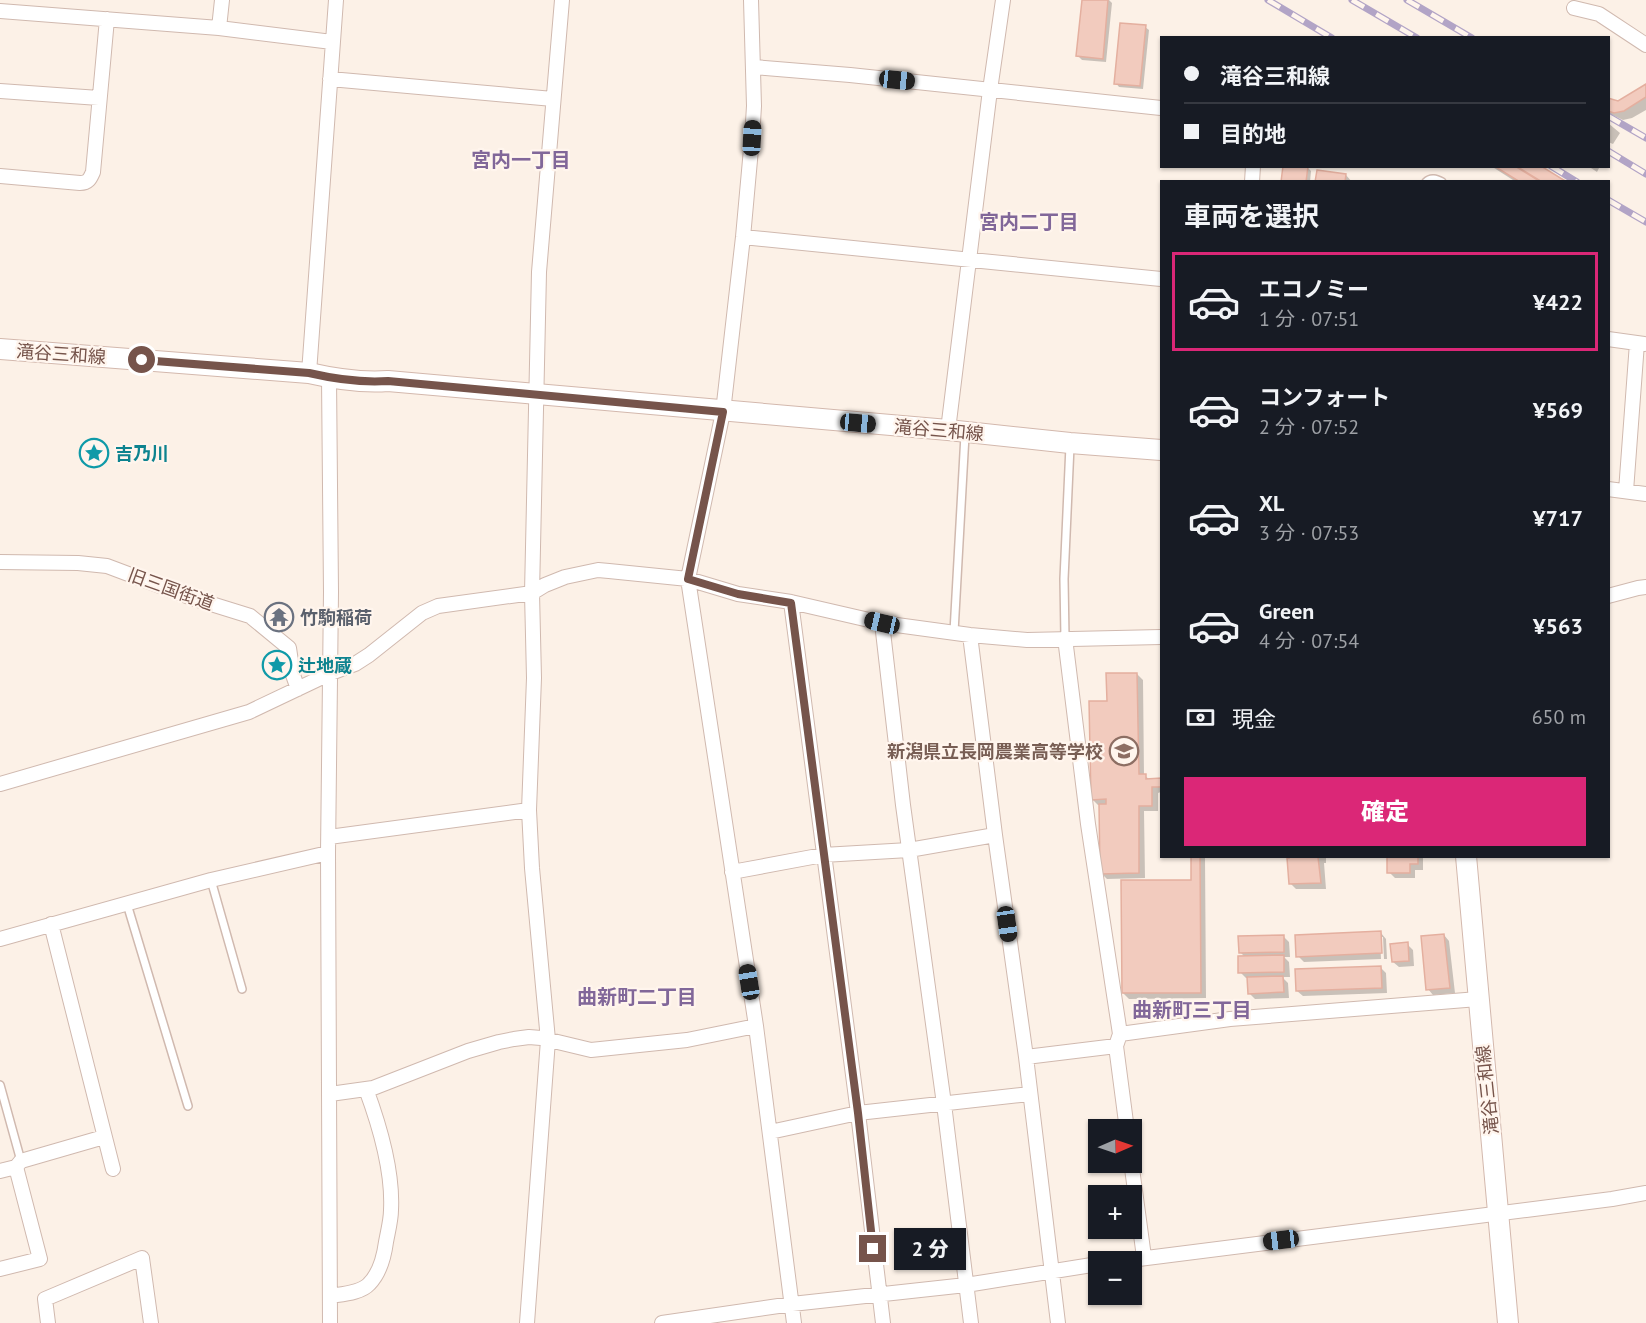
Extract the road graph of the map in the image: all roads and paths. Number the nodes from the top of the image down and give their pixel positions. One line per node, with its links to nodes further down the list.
1 (222, 0): 9 (street)
2 (336, 0): 10 (street)
3 (562, 0): 17 (street)
4 (752, 0): 12 (street)
5 (1003, 0): 14 (street)
6 (1574, 8): 11 (street)
7 (0, 11): 8 (street)
8 (107, 19): 9 (street); 16 (street)
9 (219, 28): 10 (street)
10 (332, 42): 13 (street)
11 (1646, 45)
12 (754, 68): 14 (street); 20 (street)
13 (330, 79): 17 (street); 26 (street)
14 (990, 90): 18 (street); 21 (street)
15 (0, 91): 16 (street)
16 (99, 98): 19 (street)
17 (553, 99): 28 (street)
18 (1160, 108)
19 (0, 176)
20 (743, 237): 21 (street); 29 (street)
21 (970, 260): 22 (street); 30 (street)
22 (1160, 279)
23 (1610, 339): 24 (street)
24 (1641, 344): 34 (street)
25 (0, 349): 26 (main road, 滝谷三和線)
26 (309, 373): 27 (main road, 滝谷三和線)
27 (329, 378): 28 (main road, 滝谷三和線); 47 (street)
28 (537, 395): 29 (main road, 滝谷三和線); 39 (street)
29 (723, 412): 30 (main road, 滝谷三和線); 37 (street)
30 (956, 431): 31 (main road, 滝谷三和線); 43 (lane)
31 (1070, 443): 32 (main road, 滝谷三和線); 46 (lane)
32 (1160, 450)
33 (1610, 489): 34 (street)
34 (1626, 491): 35 (street)
35 (1646, 494)
36 (0, 562): 48 (street, 旧三国街道)
37 (688, 579): 39 (street); 41 (street); 57 (street)
38 (1646, 587): 40 (street)
39 (532, 593): 47 (street); 50 (street)
40 (1610, 595)
41 (791, 603): 42 (street); 55 (street)
42 (882, 623): 43 (street); 53 (street)
43 (954, 632): 44 (street)
44 (970, 635): 46 (street); 51 (street)
45 (1160, 637): 46 (street)
46 (1065, 638): 66 (street)
47 (331, 673): 48 (street); 52 (street)
48 (298, 689): 49 (street)
49 (0, 784)
50 (529, 810): 52 (street); 65 (street)
51 (995, 835): 53 (street); 67 (street)
52 (329, 837): 54 (street)
53 (909, 850): 55 (street); 72 (street)
54 (328, 853): 58 (street); 70 (street)
55 (823, 855): 57 (street); 74 (street)
56 (1466, 858): 63 (main road, 滝谷三和線)
57 (732, 872): 64 (street)
58 (211, 880): 59 (street); 62 (lane)
59 (127, 904): 60 (street); 73 (lane)
60 (51, 924): 61 (street); 77 (street)
61 (0, 939)
62 (242, 989)
63 (1478, 999): 66 (street); 83 (main road, 滝谷三和線)
64 (756, 1026): 65 (street); 76 (street)
65 (548, 1040): 69 (street); 95 (street)
66 (1118, 1040): 67 (street); 75 (street)
67 (1026, 1057): 71 (street)
68 (0, 1084): 78 (lane)
69 (366, 1089): 70 (street); 90 (street)
70 (330, 1094): 90 (street)
71 (1030, 1094): 72 (street); 87 (street)
72 (944, 1104): 74 (street); 88 (street)
73 (188, 1106)
74 (858, 1113): 76 (street); 89 (street)
75 (1126, 1119)
76 (770, 1132): 91 (street)
77 (104, 1137): 78 (street); 79 (street)
78 (19, 1164): 80 (street); 86 (street)
79 (113, 1169)
80 (0, 1171)
81 (1133, 1173): 84 (street)
82 (1646, 1193): 83 (street)
83 (1499, 1214): 84 (street); 101 (main road, 滝谷三和線)
84 (1144, 1257)
85 (1088, 1265): 87 (street)
86 (0, 1269)
87 (1051, 1271): 88 (street); 100 (street)
88 (966, 1284): 89 (street); 99 (street)
89 (878, 1294): 91 (street); 98 (street)
90 (330, 1296): 94 (street)
91 (792, 1304): 96 (street); 97 (street)
92 (48, 1323): 93 (street)
93 (151, 1323)
94 (330, 1323)
95 (527, 1323)
96 (662, 1323)
97 (794, 1323)
98 (883, 1323)
99 (971, 1323)
100 (1058, 1323)
101 (1508, 1323)

